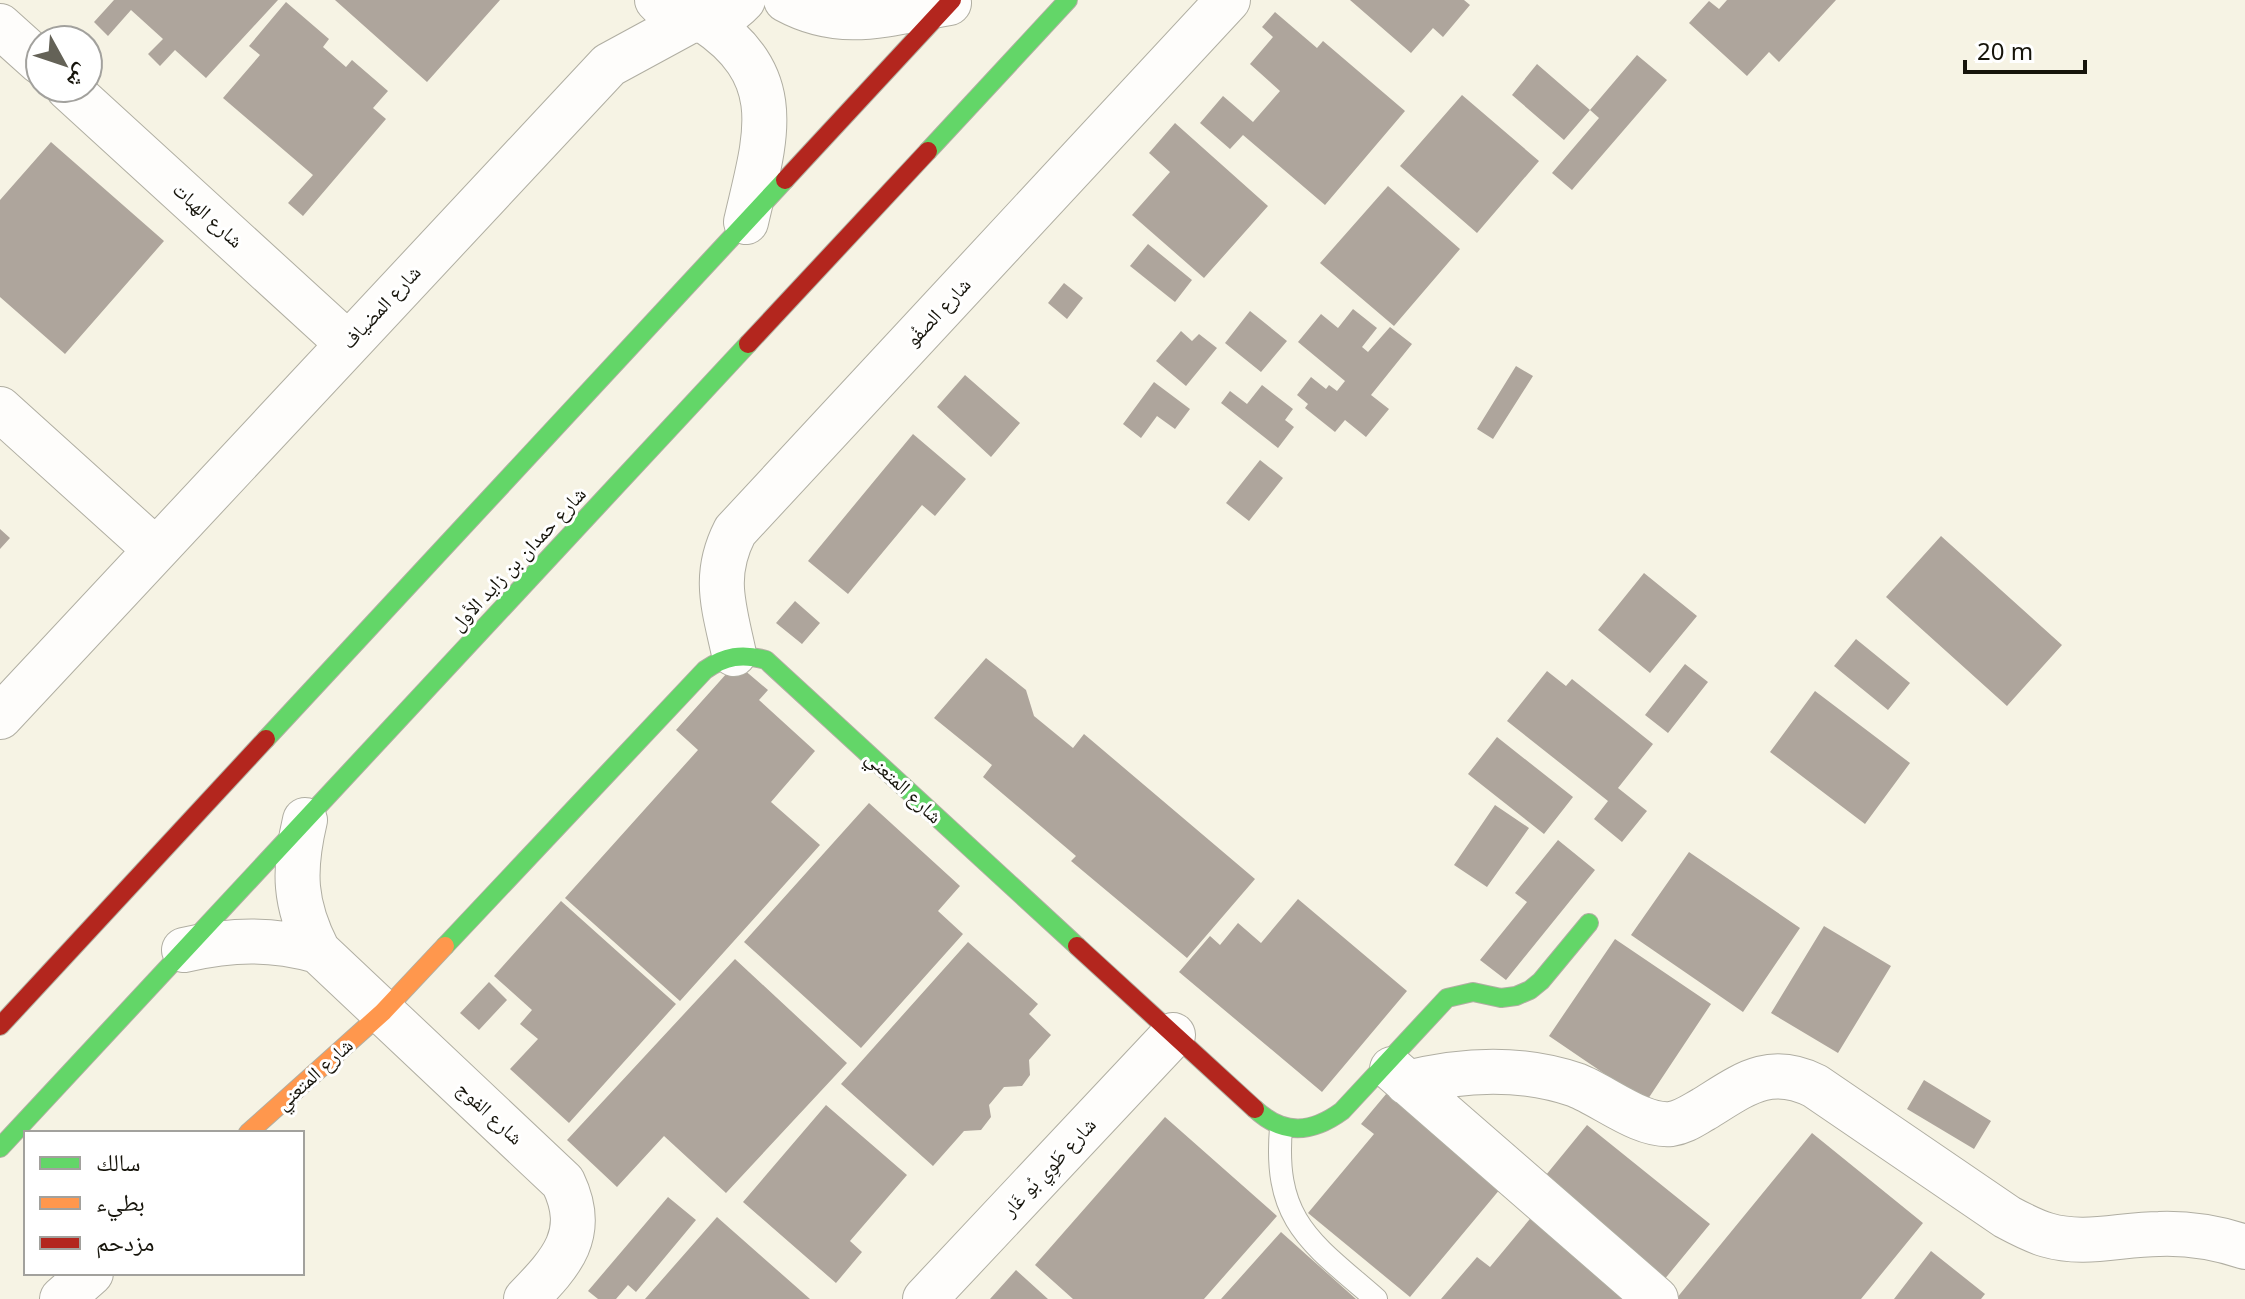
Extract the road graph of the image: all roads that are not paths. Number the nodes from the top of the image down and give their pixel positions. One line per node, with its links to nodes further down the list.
1 (635, 0): 10 (street, شارع المضياف)
2 (743, 0): 7 (street, شارع المضياف)
3 (786, 0): 6 (street)
4 (1068, 0): 18 (main road, شارع حمدان بن زايد الأول)
5 (1228, 0): 16 (street, شارع الصفُو)
6 (951, 2): 12 (main road)
7 (684, 14): 10 (street, شارع المضياف); 12 (street)
8 (0, 26): 9 (street)
9 (24, 48)
10 (609, 65): 13 (street, شارع المضياف)
11 (86, 104): 13 (street, شارع الهبات)
12 (746, 222): 23 (main road)
13 (347, 343): 15 (street, شارع المضياف)
14 (0, 409): 15 (street)
15 (156, 550): 17 (street, شارع المضياف)
16 (734, 654): 22 (main road, شارع المتعني); 24 (main road, شارع المتعني)
17 (0, 717)
18 (305, 820): 20 (main road, شارع حمدان بن زايد الأول); 21 (street, شارع الفوج)
19 (1589, 923): 25 (main road)
20 (184, 950): 21 (street); 28 (main road, شارع حمدان بن زايد الأول)
21 (318, 951): 22 (street, شارع الفوج)
22 (383, 1012): 27 (main road, شارع المتعني); 31 (street, شارع الفوج)
23 (0, 1026)
24 (1173, 1035): 26 (main road, شارع المتعني); 33 (street, شارع طَوِي بُو غَار)
25 (1396, 1073): 26 (main road); 29 (street); 35 (street)
26 (1281, 1128): 34 (lane)
27 (250, 1131)
28 (0, 1148)
29 (2245, 1247)
30 (89, 1275): 32 (street)
31 (528, 1298)
32 (62, 1299)
33 (925, 1299)
34 (1376, 1299)
35 (1656, 1299)

